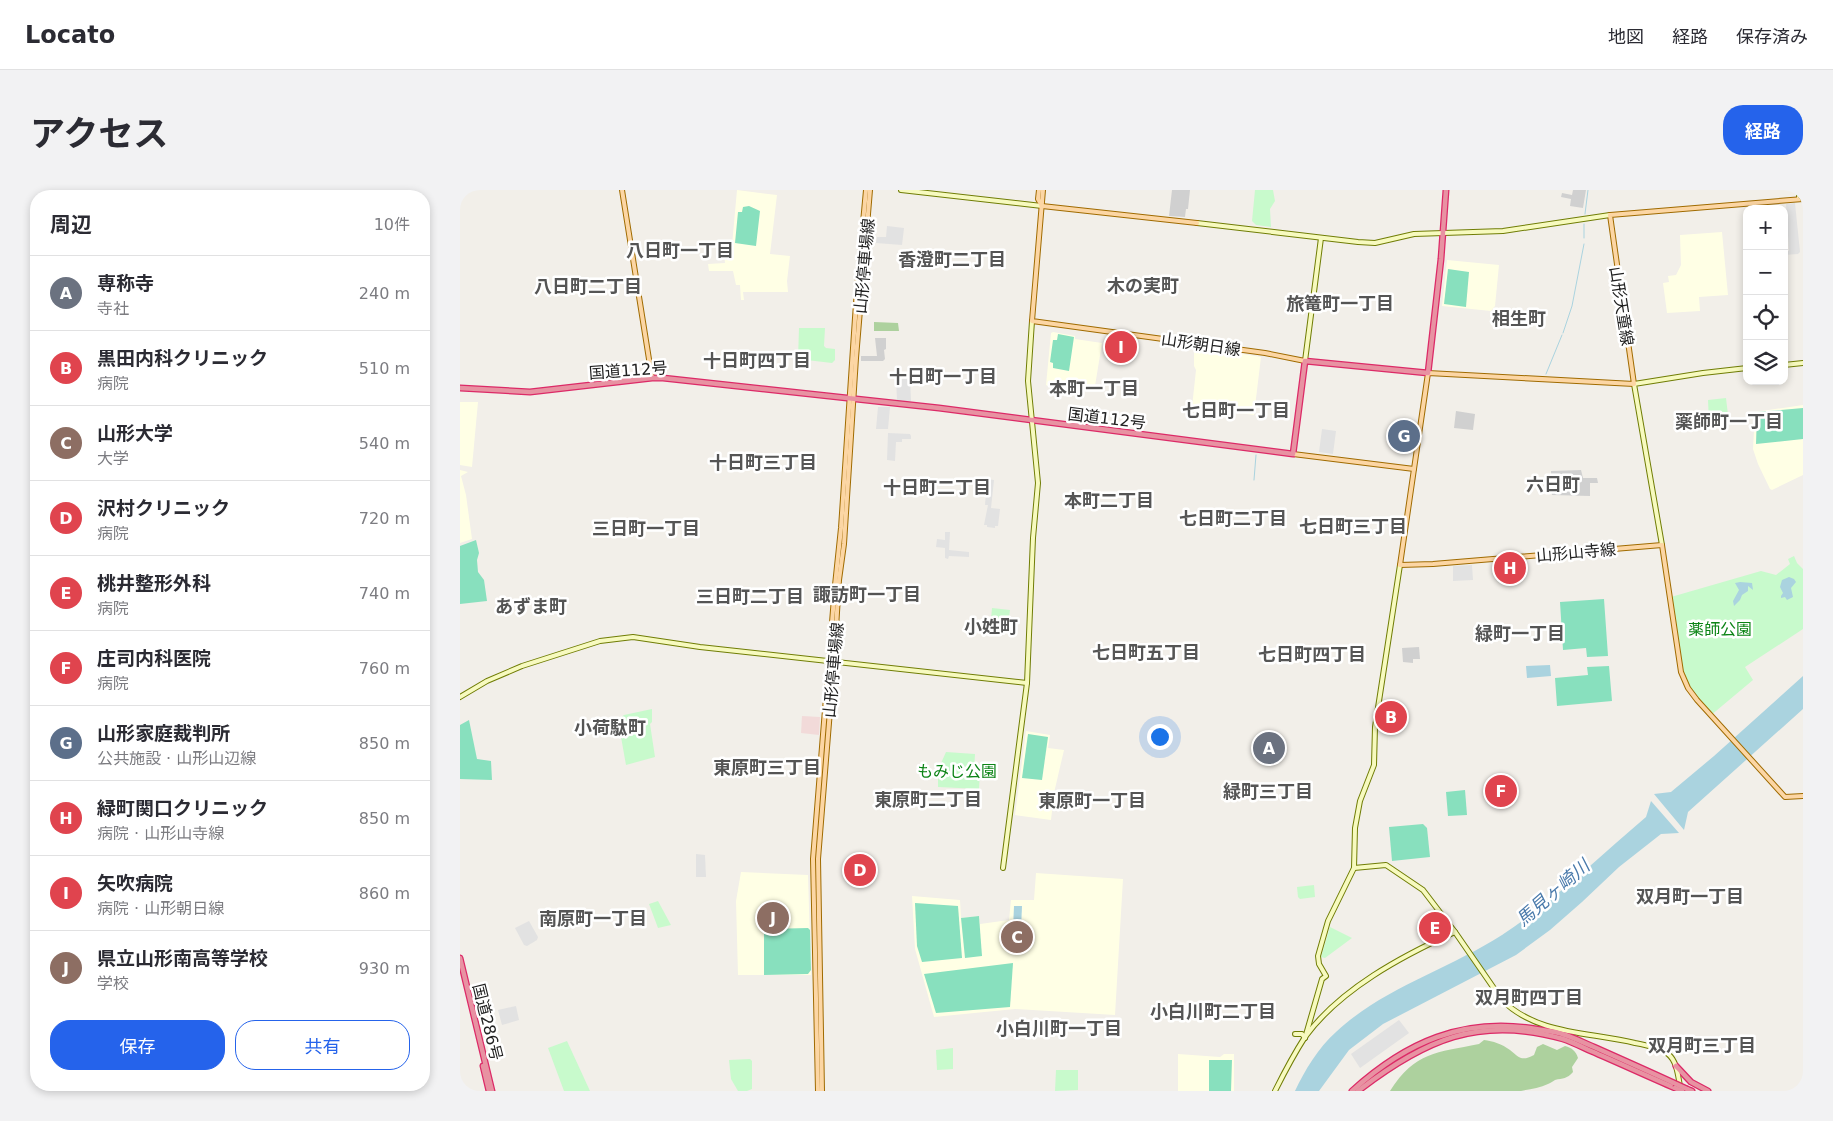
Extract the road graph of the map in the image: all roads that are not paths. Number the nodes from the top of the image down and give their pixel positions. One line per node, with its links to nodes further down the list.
1 (622, 190): 21 (main road)
2 (866, 190): 24 (main road, 山形停車場線)
3 (870, 190): 24 (main road, 山形停車場線)
4 (901, 190): 10 (street)
5 (1039, 190): 10 (main road)
6 (1043, 190): 10 (main road)
7 (1446, 190): 13 (highway)
8 (1799, 190): 9 (street)
9 (1801, 199): 11 (main road)
10 (1042, 206): 12 (main road); 15 (main road)
11 (1610, 215): 13 (street); 22 (main road, 山形天童線)
12 (1197, 223): 14 (street)
13 (1443, 234): 14 (street); 20 (highway)
14 (1321, 238): 16 (street)
15 (1032, 321): 16 (main road, 山形朝日線); 25 (street)
16 (1305, 361): 20 (highway); 26 (highway)
17 (1803, 363): 18 (street)
18 (1788, 365)
19 (1743, 368): 22 (street)
20 (1428, 373): 22 (main road); 27 (main road)
21 (652, 378): 23 (highway, 国道112号); 24 (highway, 国道112号)
22 (1634, 384): 28 (street)
23 (460, 388)
24 (852, 399): 25 (highway, 国道112号); 30 (main road, 山形停車場線)
25 (1033, 421): 26 (highway, 国道112号); 31 (street)
26 (1293, 454): 27 (main road)
27 (1414, 469): 29 (main road)
28 (1662, 545): 29 (main road, 山形山寺線); 33 (main road)
29 (1400, 565): 35 (street)
30 (832, 661): 31 (street); 32 (street); 47 (main road, 山形停車場線)
31 (1027, 683): 34 (street)
32 (460, 697)
33 (1803, 796)
34 (1003, 868)
35 (1354, 868): 36 (street); 39 (street)
36 (1454, 932): 40 (street); 43 (street)
37 (460, 958): 46 (highway, 国道286号)
38 (460, 968): 46 (highway, 国道286号)
39 (1311, 1016): 40 (street); 42 (street)
40 (1316, 1023): 42 (street)
41 (1295, 1034): 42 (street)
42 (1305, 1038): 48 (street)
43 (1676, 1066): 51 (street); 52 (highway)
44 (1674, 1085): 45 (highway, bridge); 49 (highway); 50 (highway); 51 (highway, bridge)
45 (1690, 1090)
46 (491, 1091)
47 (820, 1091)
48 (1275, 1091)
49 (1352, 1091)
50 (1358, 1091)
51 (1681, 1091)
52 (1708, 1091)

